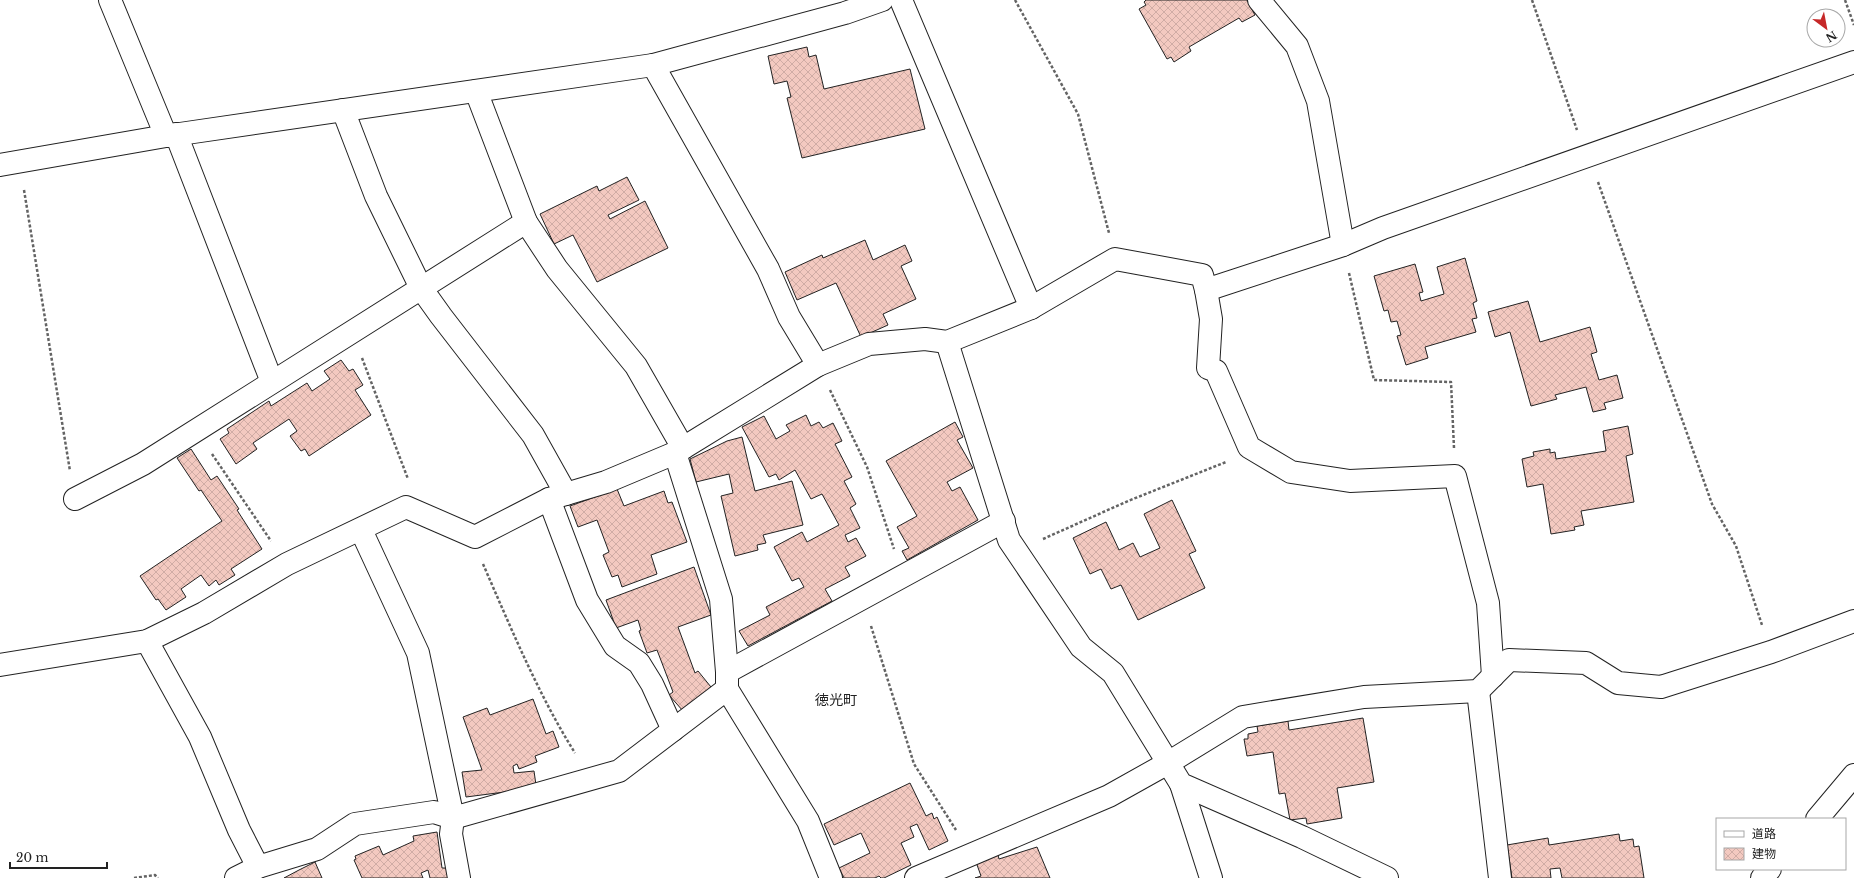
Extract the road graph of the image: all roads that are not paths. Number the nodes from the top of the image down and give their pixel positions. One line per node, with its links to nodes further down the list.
1 (110, 0): 9 (street)
2 (882, 0): 6 (street)
3 (901, 0): 15 (street)
4 (1259, 0): 12 (street)
5 (1854, 62): 12 (street)
6 (653, 65): 7 (street); 17 (street)
7 (476, 91): 8 (street); 11 (street)
8 (343, 110): 9 (street); 13 (street)
9 (171, 135): 10 (street); 18 (street)
10 (10, 164)
11 (526, 222): 13 (street); 19 (street)
12 (1343, 245): 14 (street)
13 (421, 288): 18 (street); 20 (street)
14 (1206, 290): 15 (street); 27 (street)
15 (1031, 308): 16 (street)
16 (946, 342): 17 (street); 22 (street)
17 (818, 365): 19 (street)
18 (272, 382): 21 (street)
19 (679, 450): 20 (street); 28 (street)
20 (557, 497): 23 (street); 30 (street)
21 (75, 499)
22 (1004, 521): 28 (street); 31 (street)
23 (361, 530): 25 (street); 34 (street)
24 (1854, 621): 27 (street)
25 (147, 642): 26 (street); 36 (street)
26 (0, 665)
27 (1493, 676): 29 (street)
28 (727, 680): 30 (street); 40 (street)
29 (1478, 691): 31 (street); 44 (street)
30 (673, 730): 34 (street)
31 (1168, 763): 33 (street); 41 (street)
32 (1854, 775): 35 (street)
33 (1181, 784): 42 (street); 43 (street)
34 (452, 818): 36 (street); 39 (street)
35 (1818, 818)
36 (258, 867): 38 (street)
37 (1769, 870): 45 (street)
38 (236, 878)
39 (459, 878)
40 (831, 878)
41 (916, 878)
42 (1211, 878)
43 (1387, 878)
44 (1500, 878)
45 (1762, 878)

